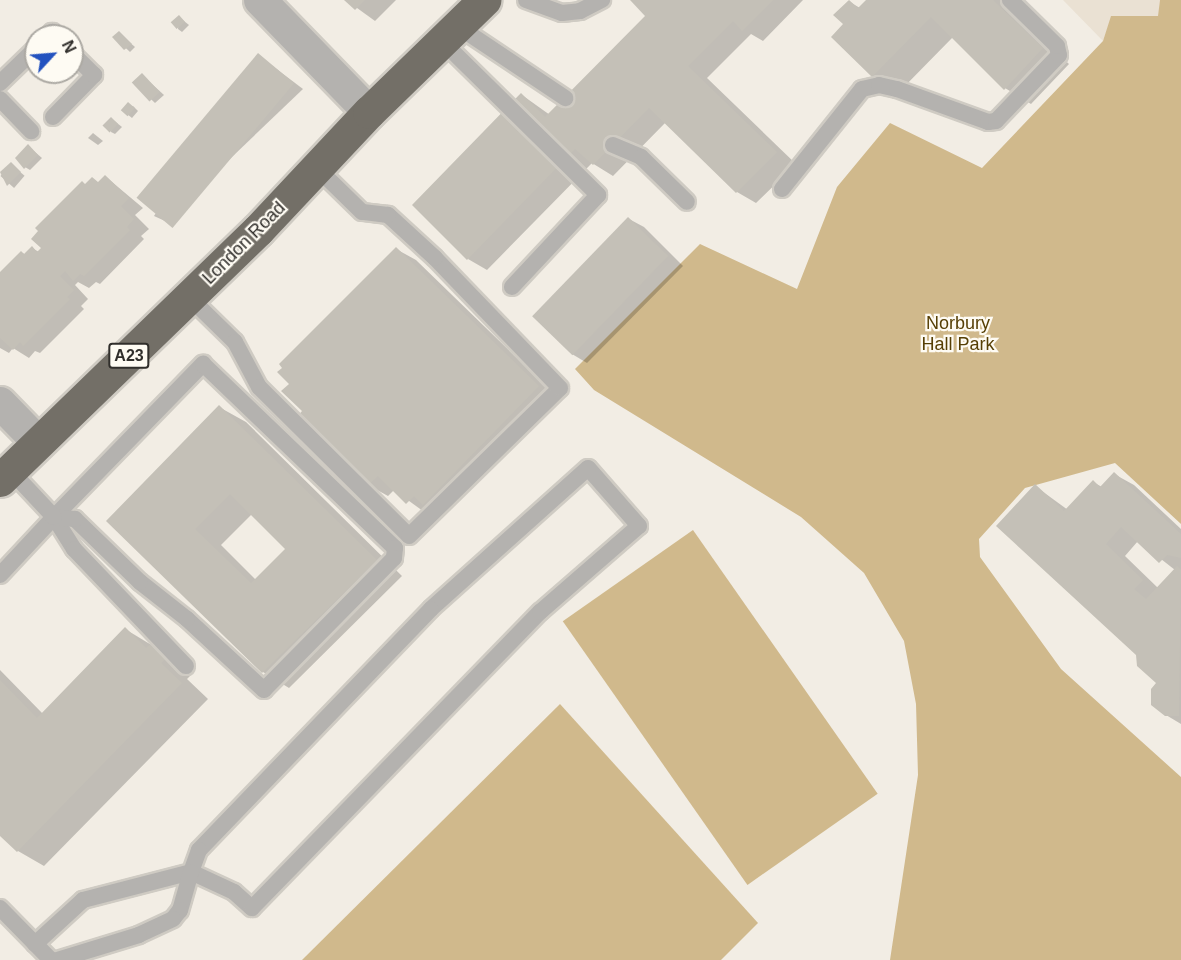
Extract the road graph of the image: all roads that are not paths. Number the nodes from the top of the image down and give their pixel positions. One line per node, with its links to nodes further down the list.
1 (260, 0): 12 (street)
2 (484, 0): 6 (highway, London Road / A23)
3 (526, 0): 4 (lane)
4 (602, 0)
5 (1010, 0): 17 (lane)
6 (451, 34): 10 (lane); 12 (highway, London Road / A23); 19 (lane)
7 (24, 60): 9 (lane)
8 (84, 65): 13 (lane)
9 (0, 83)
10 (565, 98)
11 (0, 99): 14 (lane)
12 (369, 112): 16 (highway, London Road / A23)
13 (53, 117)
14 (31, 131)
15 (613, 145): 18 (lane)
16 (317, 168): 20 (highway, London Road / A23); 20 (lane)
17 (782, 189)
18 (687, 202)
19 (512, 287)
20 (189, 297): 22 (highway, London Road / A23)
21 (0, 403): 22 (street)
22 (39, 443): 23 (highway, London Road / A23)
23 (5, 475): 24 (lane)
24 (54, 517): 24 (lane); 25 (lane); 26 (lane)
25 (0, 575)
26 (186, 666)
27 (190, 872): 27 (lane); 29 (lane); 31 (lane)
28 (0, 909): 29 (lane)
29 (35, 944): 30 (lane)
30 (51, 960)
31 (57, 960)

